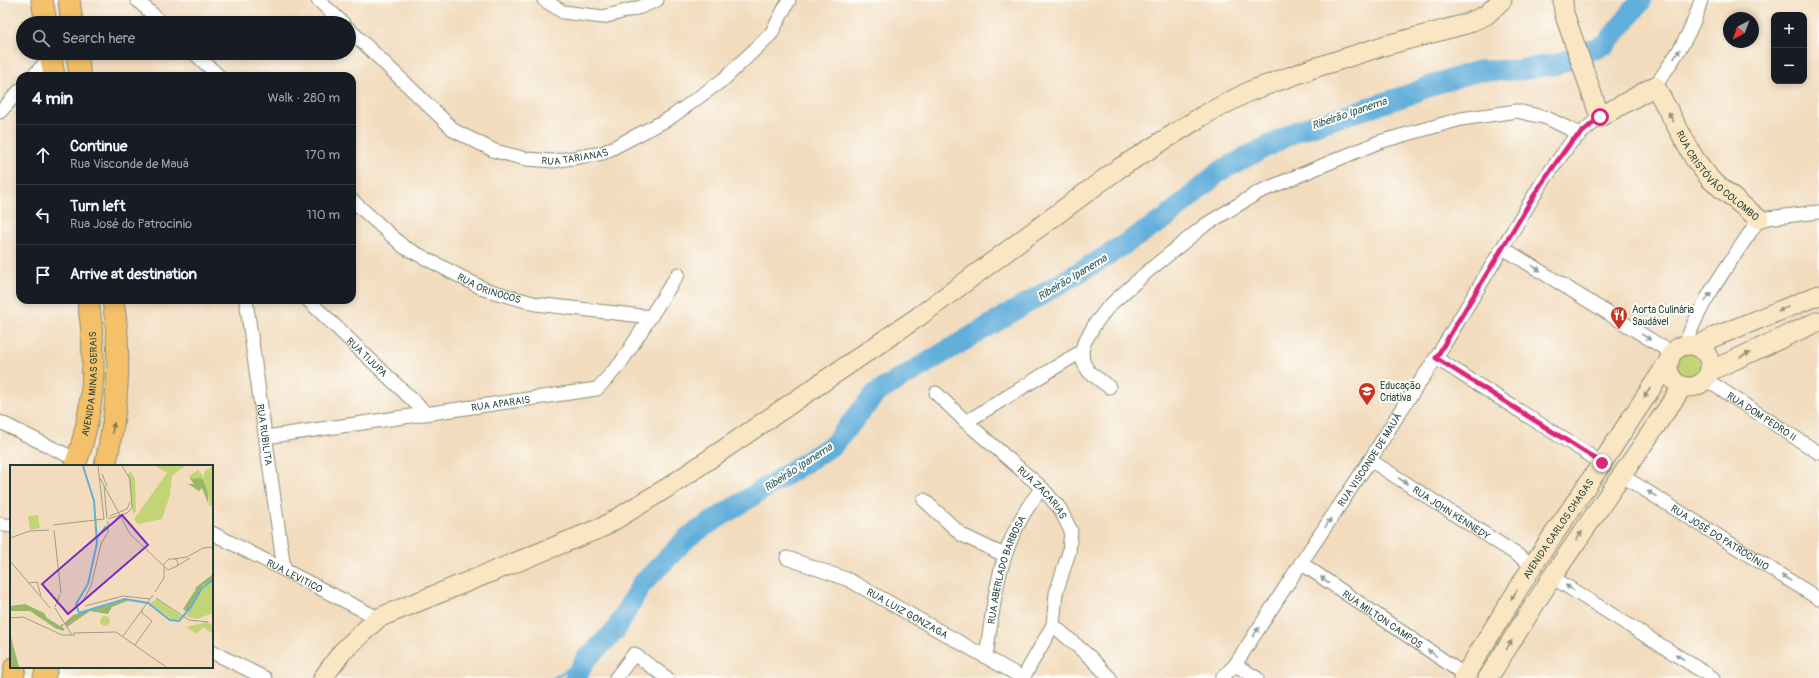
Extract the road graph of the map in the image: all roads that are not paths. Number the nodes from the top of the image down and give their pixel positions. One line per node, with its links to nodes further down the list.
1 (42, 0): 11 (main road)
2 (69, 0): 12 (main road)
3 (137, 0): 13 (street)
4 (318, 0): 14 (street)
5 (544, 0): 6 (street)
6 (657, 0)
7 (789, 0): 15 (street, RUA TARIANAS)
8 (1502, 0): 68 (main road)
9 (1701, 0): 22 (street, RUA VISCONDE DE MAUÁ, one-way to 9)
10 (1564, 6): 25 (main road)
11 (45, 16)
12 (71, 16)
13 (154, 16)
14 (335, 16)
15 (356, 36)
16 (78, 60): 20 (main road)
17 (201, 60): 21 (street)
18 (51, 62): 19 (street)
19 (38, 72)
20 (79, 72)
21 (213, 72)
22 (1655, 86): 25 (main road, RUA VISCONDE DE MAUÁ); 29 (main road, RUA CRISTÓVÃO COLOMBO, one-way to 22)
23 (16, 94): 24 (street)
24 (0, 112)
25 (1600, 117): 26 (street, RUA VISCONDE DE MAUÁ)
26 (1580, 134): 30 (street, RUA VISCONDE DE MAUÁ); 39 (street)
27 (356, 204): 37 (street, RUA ORINOCOS)
28 (1819, 212): 29 (street)
29 (1759, 219): 40 (street, RUA CRISTÓVÃO COLOMBO, one-way to 29)
30 (1503, 248): 40 (street, one-way to 40); 41 (street, RUA VISCONDE DE MAUÁ)
31 (678, 274): 37 (street, RUA APARAIS)
32 (1819, 295): 40 (main road, one-way to 40)
33 (88, 304): 52 (main road, AVENIDA MINAS GERAIS)
34 (114, 304): 54 (main road, one-way to 34)
35 (247, 304): 49 (street, RUA RUBILITA)
36 (312, 304): 46 (street, RUA TIJUPA)
37 (651, 317): 46 (street, RUA APARAIS)
38 (1819, 321): 42 (main road, one-way to 38)
39 (1082, 351): 44 (street); 48 (street)
40 (1681, 351): 42 (main road); 43 (main road); 53 (main road, AVENIDA CARLOS CHAGAS, one-way to 53)
41 (1436, 358): 51 (street, RUA VISCONDE DE MAUÁ); 53 (street)
42 (1707, 375): 43 (main road); 50 (street, RUA DOM PEDRO II)
43 (1683, 386): 55 (main road)
44 (1109, 387)
45 (936, 393): 48 (street, RUA ZACARIAS)
46 (426, 413): 49 (street, RUA APARAIS)
47 (0, 422): 52 (street)
48 (966, 422): 56 (street, RUA ZACARIAS)
49 (266, 436): 65 (street, RUA RUBILITA)
50 (1819, 453)
51 (1370, 460): 63 (street, RUA VISCONDE DE MAUÁ, one-way to 51); 64 (street, RUA JOHN KENNEDY, one-way to 64)
52 (76, 463)
53 (1602, 463): 64 (main road, AVENIDA CARLOS CHAGAS)
54 (104, 465)
55 (1621, 475): 66 (main road, one-way to 55); 67 (street, RUA JOSÉ DO PATROCÍNIO, one-way to 55)
56 (1042, 488): 61 (street, RUA ABERLADO BARBOSA); 69 (street, RUA ZACARIAS)
57 (924, 500): 61 (street)
58 (0, 524): 59 (street)
59 (10, 526)
60 (213, 534): 65 (street, RUA LEVITICO)
61 (1004, 555): 71 (street, RUA ABERLADO BARBOSA)
62 (787, 558): 71 (street, RUA LUIZ GONZAGA)
63 (1301, 563): 72 (street, RUA VISCONDE DE MAUÁ, one-way to 63); 74 (street, RUA MILTON CAMPOS, one-way to 63)
64 (1532, 565): 74 (main road, AVENIDA CARLOS CHAGAS, one-way to 74)
65 (284, 569): 68 (street, RUA LEVITICO)
66 (1552, 577): 84 (main road, one-way to 66); 85 (street, one-way to 66)
67 (1819, 599)
68 (378, 618): 77 (main road)
69 (1053, 625): 80 (street); 81 (street)
70 (213, 652): 76 (street)
71 (986, 657): 80 (street, RUA LUIZ GONZAGA)
72 (1235, 665): 82 (street, RUA VISCONDE DE MAUÁ); 83 (street)
73 (15, 668): 75 (main road)
74 (1464, 676)
75 (13, 678)
76 (265, 678)
77 (323, 678)
78 (616, 678): 79 (street)
79 (667, 678)
80 (1023, 678)
81 (1110, 678)
82 (1222, 678)
83 (1257, 678)
84 (1488, 678)
85 (1713, 678)

